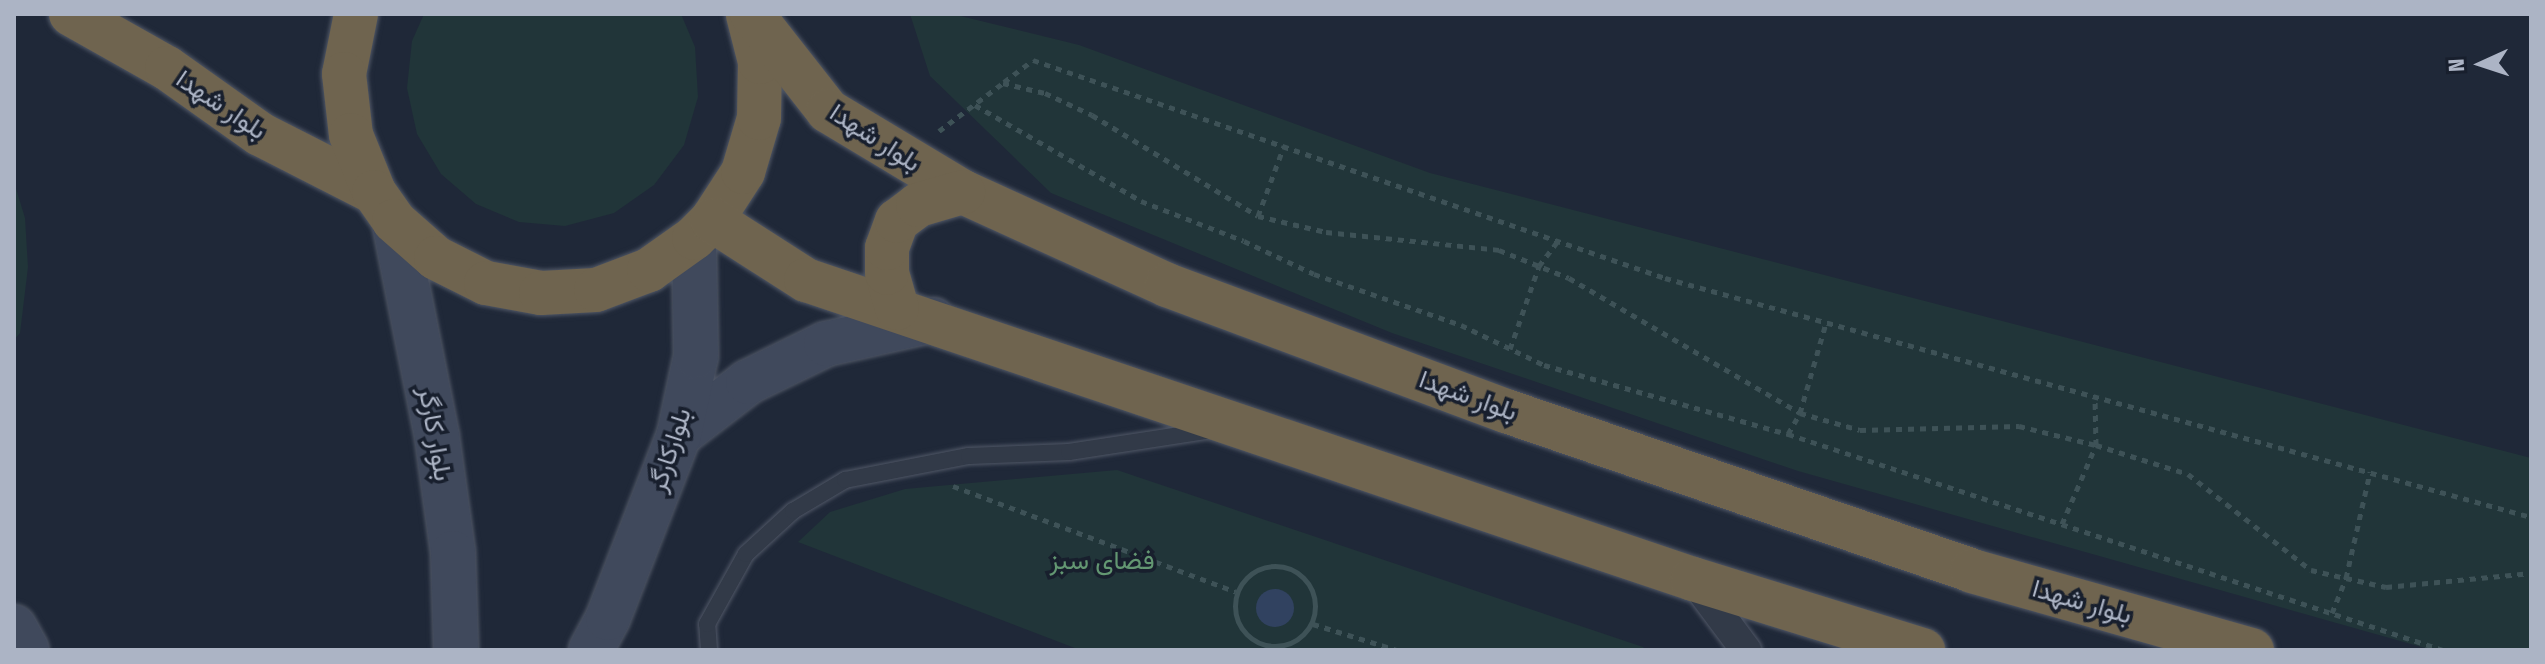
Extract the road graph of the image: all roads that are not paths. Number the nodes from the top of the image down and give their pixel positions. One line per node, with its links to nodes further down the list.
1 (71, 14): 5 (highway, بلوار شهدا)
2 (356, 14): 5 (highway)
3 (750, 14): 4 (highway, بلوار شهدا); 6 (highway)
4 (963, 192): 7 (highway); 18 (highway, بلوار شهدا)
5 (384, 206): 6 (highway); 13 (main road, بلوار کارگر)
6 (703, 229): 7 (highway); 9 (main road, بلوارکارگر)
7 (915, 314): 8 (highway); 9 (main road)
8 (1241, 426): 10 (highway); 15 (lane)
9 (679, 435): 14 (main road, بلوارکارگر)
10 (1693, 579): 16 (street); 17 (highway)
11 (14, 627): 12 (main road)
12 (27, 650)
13 (456, 650)
14 (591, 650)
15 (709, 650)
16 (1746, 650)
17 (1923, 650)
18 (2252, 650)

